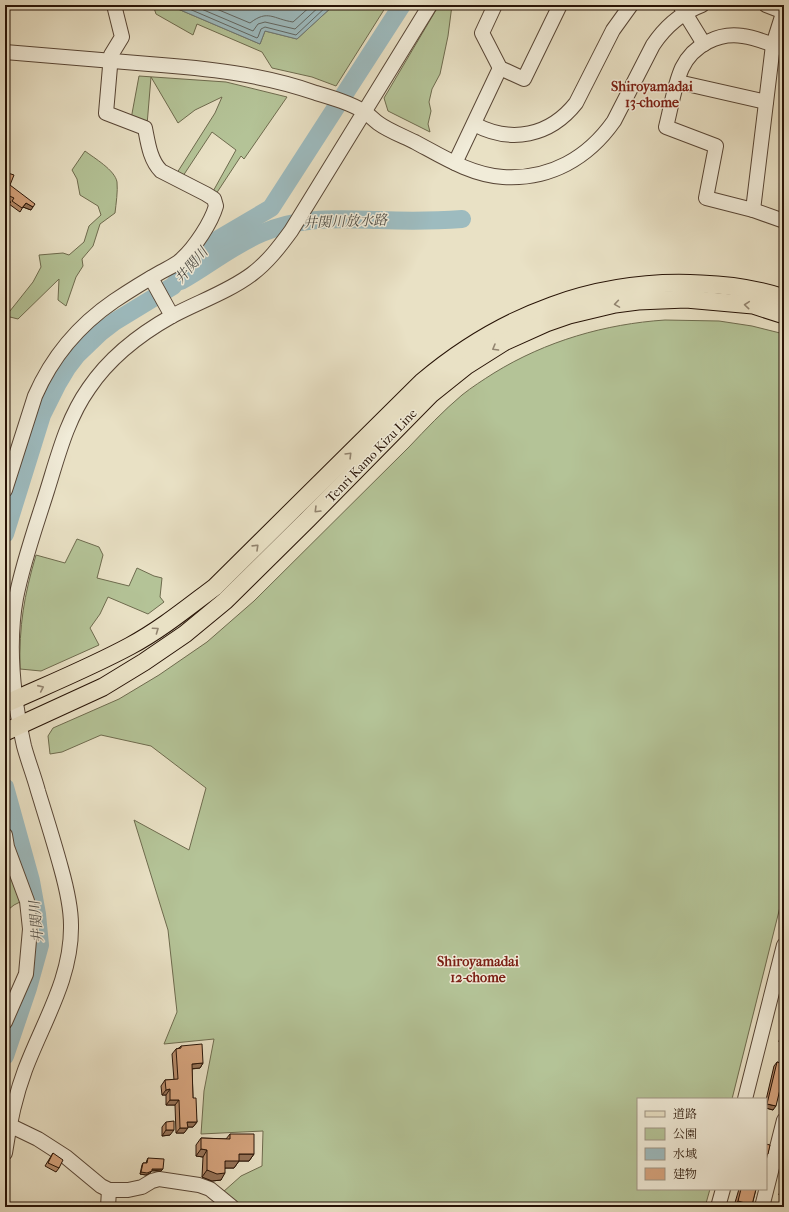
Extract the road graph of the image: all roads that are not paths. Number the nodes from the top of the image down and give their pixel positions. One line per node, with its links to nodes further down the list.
1 (114, 5): 13 (street)
2 (430, 5): 17 (street)
3 (495, 5): 14 (street)
4 (560, 5): 14 (street)
5 (631, 5): 18 (street)
6 (702, 5): 8 (street)
7 (766, 5): 9 (street)
8 (683, 8): 10 (street); 19 (street)
9 (784, 12): 11 (street)
10 (704, 44): 11 (street); 15 (street)
11 (778, 47): 16 (street)
12 (5, 52): 13 (street)
13 (112, 61): 17 (street); 22 (street)
14 (500, 68): 18 (street)
15 (678, 82): 16 (street); 20 (street)
16 (766, 102): 20 (street)
17 (365, 112): 19 (street); 24 (street)
18 (474, 124): 19 (street)
19 (457, 159)
20 (753, 210): 21 (street)
21 (784, 221)
22 (152, 280): 24 (street); 26 (street)
23 (784, 298): 27 (main road, Tenri Kamo Kizu Line, one-way to 23)
24 (169, 310): 27 (street)
25 (784, 315): 28 (main road, Tenri Kamo Kizu Line, one-way to 28)
26 (5, 490)
27 (10, 702): 28 (street)
28 (20, 725): 29 (main road, Tenri Kamo Kizu Line); 34 (street)
29 (5, 732)
30 (5, 835): 32 (street)
31 (784, 945): 33 (street)
32 (5, 1022)
33 (745, 1098)
34 (10, 1105): 36 (street)
35 (784, 1120): 38 (street)
36 (9, 1125): 37 (street); 39 (street)
37 (5, 1153)
38 (767, 1187)
39 (109, 1190): 42 (street); 43 (street)
40 (723, 1190): 44 (street)
41 (766, 1190): 45 (street)
42 (108, 1207)
43 (232, 1207)
44 (718, 1207)
45 (762, 1207)

